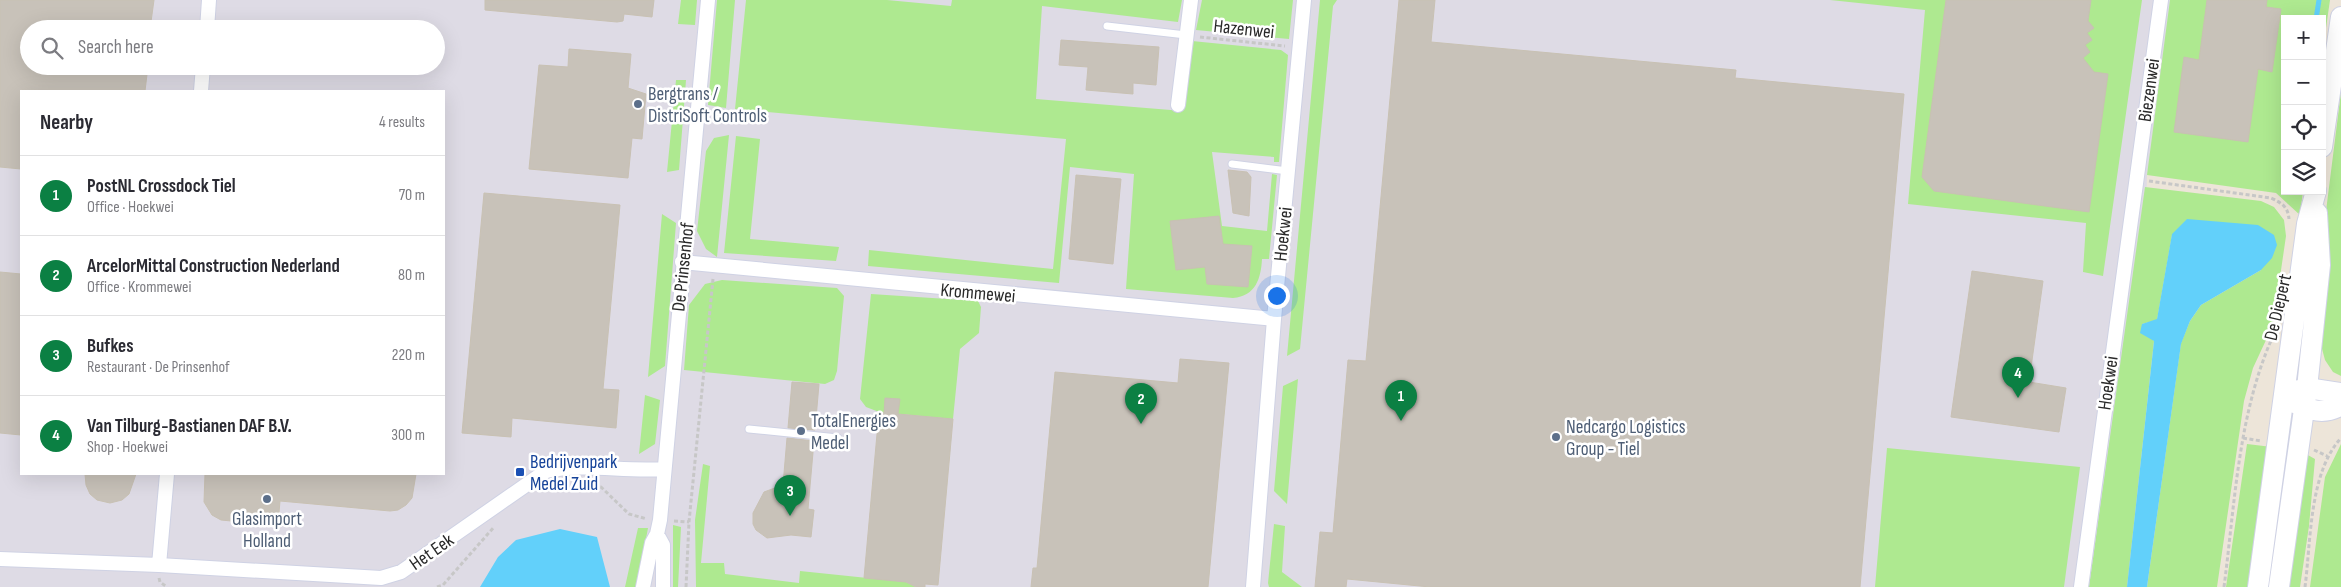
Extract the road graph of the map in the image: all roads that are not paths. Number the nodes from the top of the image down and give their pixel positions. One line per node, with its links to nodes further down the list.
1 (209, 0): 7 (street)
2 (708, 0): 18 (street, De Prinsenhof)
3 (1191, 0): 9 (street)
4 (1304, 0): 15 (street, Hoekwei)
5 (2161, 0): 16 (street, Biezenwei)
6 (2341, 17): 13 (main road)
7 (208, 20)
8 (1108, 26): 9 (lane)
9 (1186, 36): 12 (street)
10 (202, 75): 11 (street)
11 (201, 90)
12 (1178, 105)
13 (2326, 120)
14 (1232, 164): 15 (lane)
15 (1288, 170): 19 (street, Hoekwei)
16 (2136, 179): 35 (street, Hoekwei)
17 (2315, 195): 20 (main road, De Diepert); 22 (main road, De Diepert)
18 (682, 262): 19 (street, Krommewei); 27 (street, De Prinsenhof)
19 (1274, 319): 34 (street, Hoekwei)
20 (2307, 388): 21 (main road); 22 (main road); 24 (main road, De Diepert)
21 (2341, 393)
22 (2285, 395): 24 (main road); 36 (main road, De Diepert)
23 (2341, 405): 24 (main road)
24 (2304, 409): 37 (main road, De Diepert)
25 (748, 429): 26 (lane)
26 (838, 438)
27 (664, 469): 29 (street, De Prinsenhof); 31 (street, Het Eek)
28 (167, 475): 31 (street)
29 (658, 527): 32 (street, De Prinsenhof); 33 (street, De Prinsenhof)
30 (0, 558): 31 (street, Het Eek)
31 (159, 565)
32 (644, 587)
33 (663, 587)
34 (1253, 587)
35 (2081, 587)
36 (2258, 587)
37 (2279, 587)

